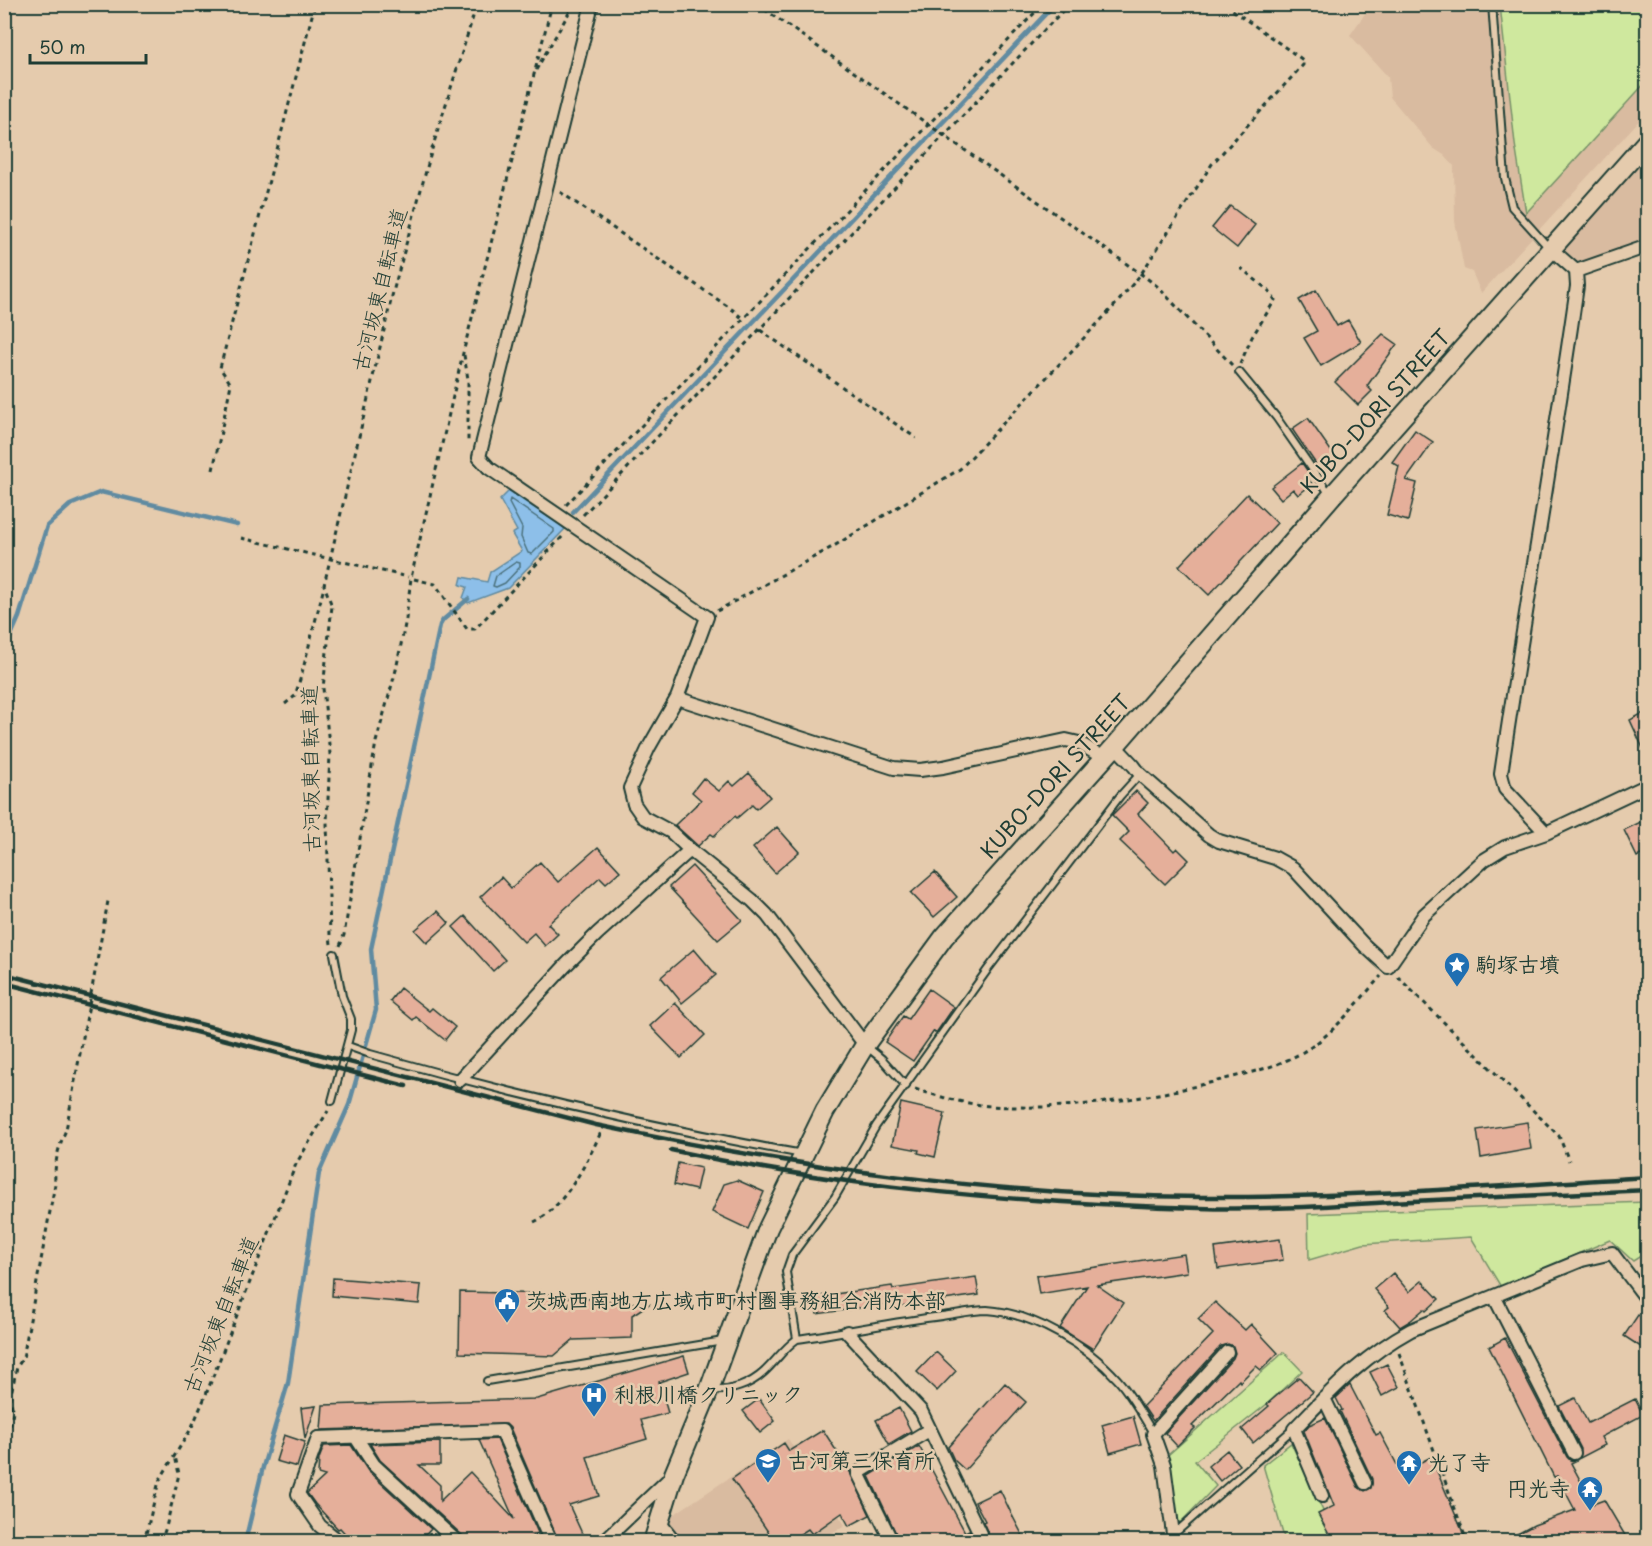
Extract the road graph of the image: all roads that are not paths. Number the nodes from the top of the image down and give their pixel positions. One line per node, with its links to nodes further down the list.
1 (592, 4): 9 (street)
2 (1492, 4): 5 (lane)
3 (1647, 140): 5 (street, KUBO-DORI STREET)
4 (1647, 246): 6 (street)
5 (1551, 249): 6 (street); 8 (street, KUBO-DORI STREET)
6 (1576, 271): 13 (street)
7 (1239, 372): 8 (lane)
8 (1331, 496): 10 (street, KUBO-DORI STREET)
9 (677, 698): 10 (street); 14 (street)
10 (1109, 752): 11 (street); 16 (street, KUBO-DORI STREET)
11 (1140, 774): 13 (street); 19 (lane)
12 (1647, 785): 13 (street)
13 (1546, 833)
14 (690, 850): 16 (street); 18 (street)
15 (334, 954): 17 (lane)
16 (865, 1045): 19 (lane); 21 (street, KUBO-DORI STREET)
17 (351, 1047): 18 (lane); 20 (lane)
18 (460, 1080): 21 (lane)
19 (906, 1086): 25 (lane)
20 (332, 1101)
21 (804, 1154): 26 (street, KUBO-DORI STREET)
22 (1494, 1296): 23 (street); 30 (street); 35 (street)
23 (1647, 1301)
24 (847, 1332): 25 (lane); 32 (street); 33 (lane)
25 (797, 1339): 29 (lane)
26 (727, 1340): 28 (lane); 29 (street, KUBO-DORI STREET)
27 (1227, 1352): 33 (street)
28 (487, 1381)
29 (710, 1390): 36 (street, KUBO-DORI STREET)
30 (1324, 1398): 31 (street); 37 (street)
31 (1294, 1429): 38 (street); 40 (lane)
32 (929, 1430): 47 (street); 48 (street)
33 (1153, 1434): 40 (street)
34 (355, 1436): 41 (street); 42 (street); 43 (street)
35 (1574, 1454)
36 (674, 1474): 39 (street, KUBO-DORI STREET); 44 (street)
37 (1365, 1483)
38 (1322, 1496)
39 (660, 1523): 45 (street, KUBO-DORI STREET); 46 (street)
40 (1174, 1538)
41 (340, 1542)
42 (457, 1542)
43 (551, 1542)
44 (603, 1542)
45 (653, 1542)
46 (675, 1542)
47 (892, 1542)
48 (984, 1542)

